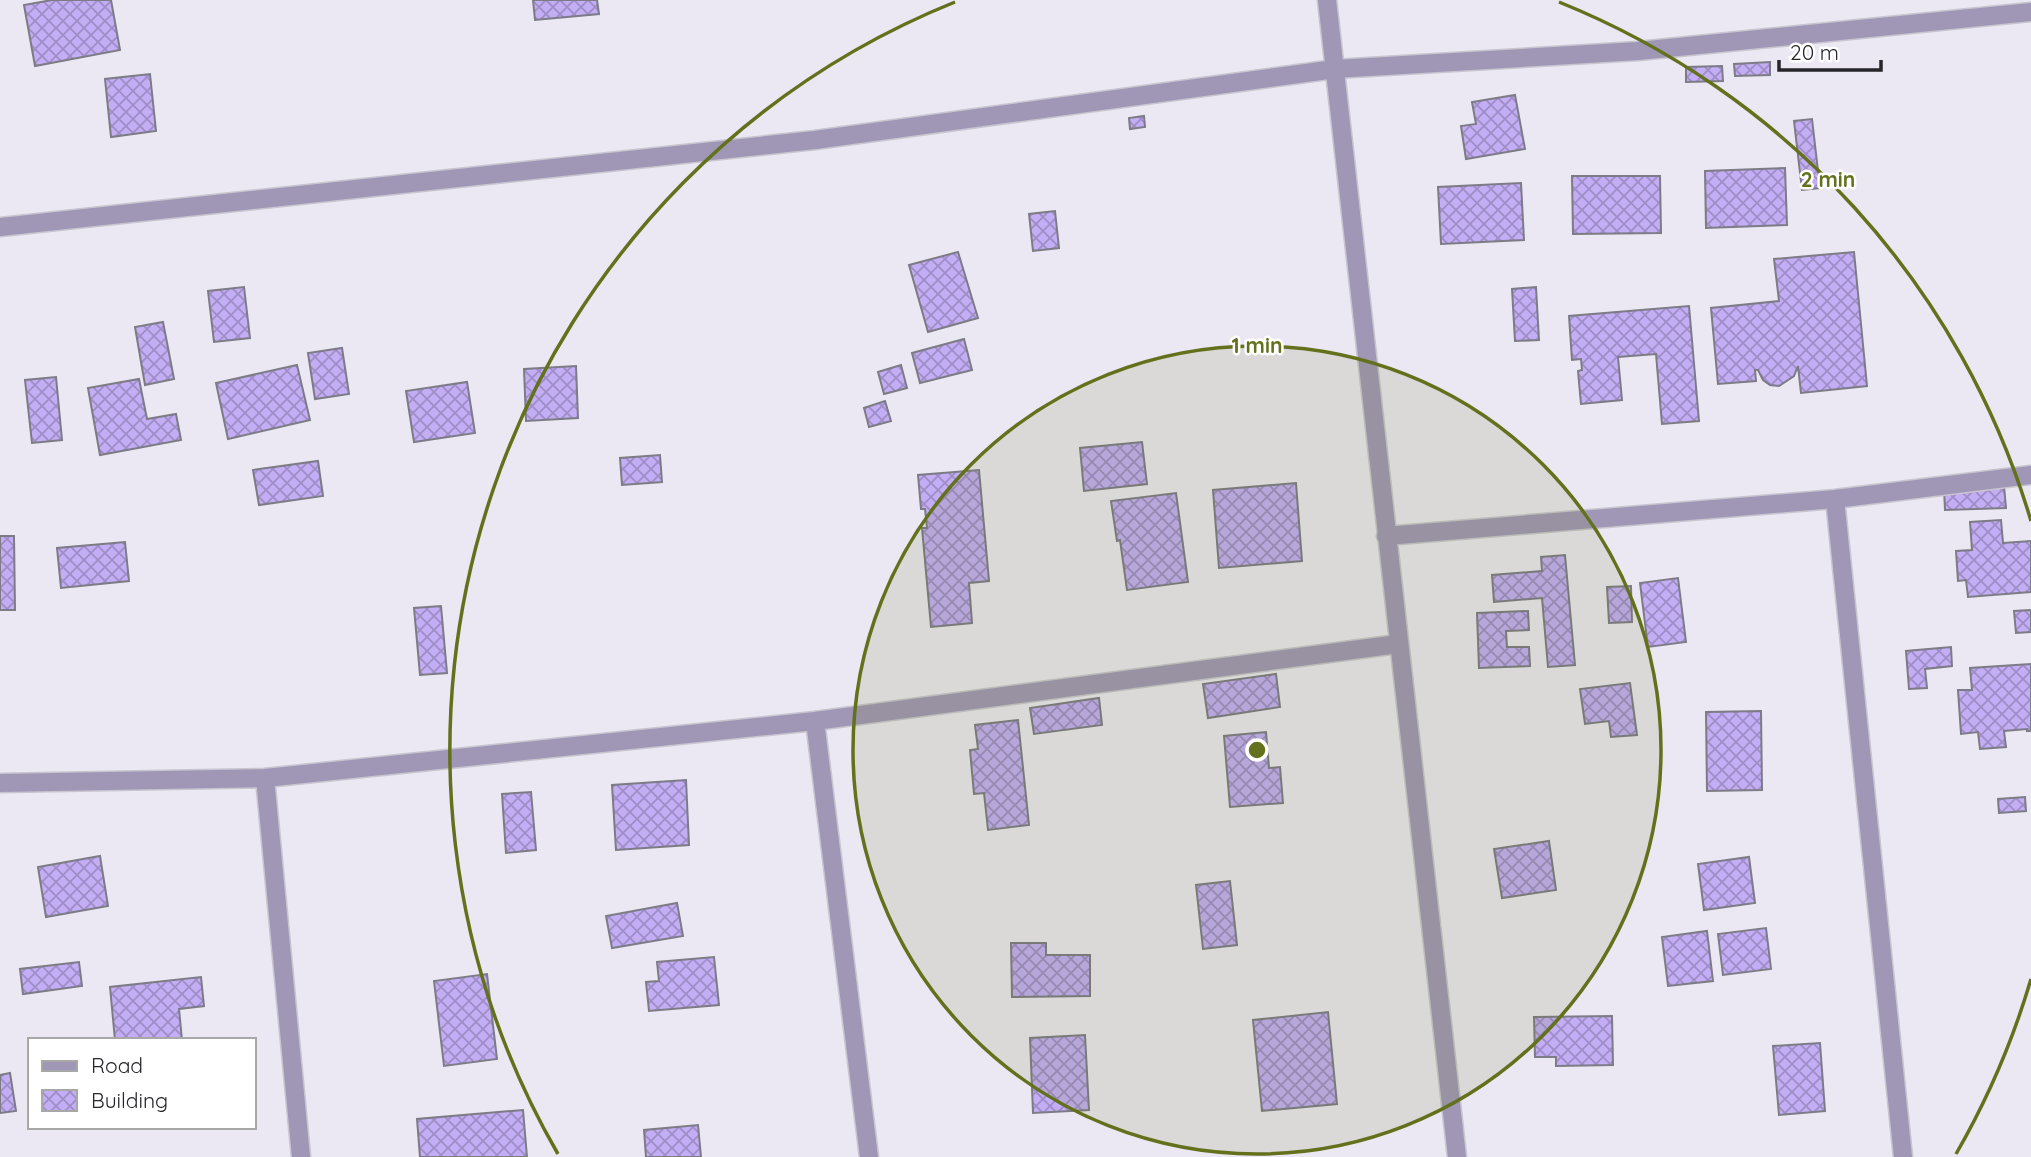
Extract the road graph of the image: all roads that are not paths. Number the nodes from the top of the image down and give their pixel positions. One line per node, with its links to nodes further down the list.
1 (1327, 0): 3 (street)
2 (2031, 12): 3 (street)
3 (1335, 69): 4 (street); 7 (street)
4 (0, 228)
5 (2031, 475): 6 (street)
6 (1835, 499): 7 (street); 15 (street)
7 (1386, 536): 8 (street)
8 (1398, 643): 9 (street); 14 (street)
9 (815, 721): 10 (street); 13 (street)
10 (265, 778): 11 (street); 12 (street)
11 (0, 783)
12 (301, 1157)
13 (869, 1157)
14 (1457, 1157)
15 (1903, 1157)

